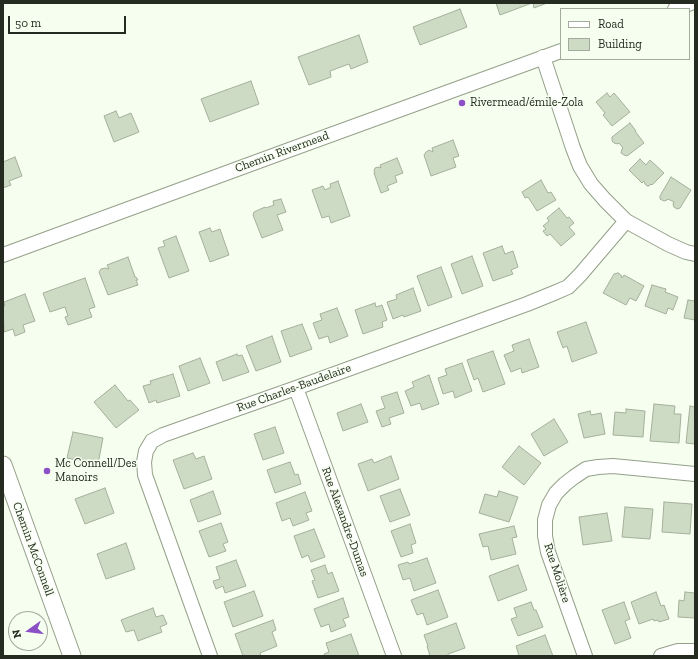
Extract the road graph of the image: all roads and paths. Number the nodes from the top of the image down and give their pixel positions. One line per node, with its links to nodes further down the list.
1 (691, 3): 2 (street)
2 (678, 8)
3 (560, 51): 4 (street, Chemin Rivermead)
4 (543, 57): 5 (street); 7 (street, Chemin Rivermead)
5 (626, 221): 6 (street); 8 (street, Rue Charles-Baudelaire)
6 (695, 254)
7 (3, 255)
8 (296, 388): 13 (street, Rue Charles-Baudelaire); 14 (street, Rue Alexandre-Dumas)
9 (3, 465): 12 (street, Chemin McConnell)
10 (695, 474): 15 (street, Rue Molière)
11 (695, 651): 16 (street)
12 (72, 656)
13 (210, 656)
14 (394, 656)
15 (585, 656)
16 (660, 656)

